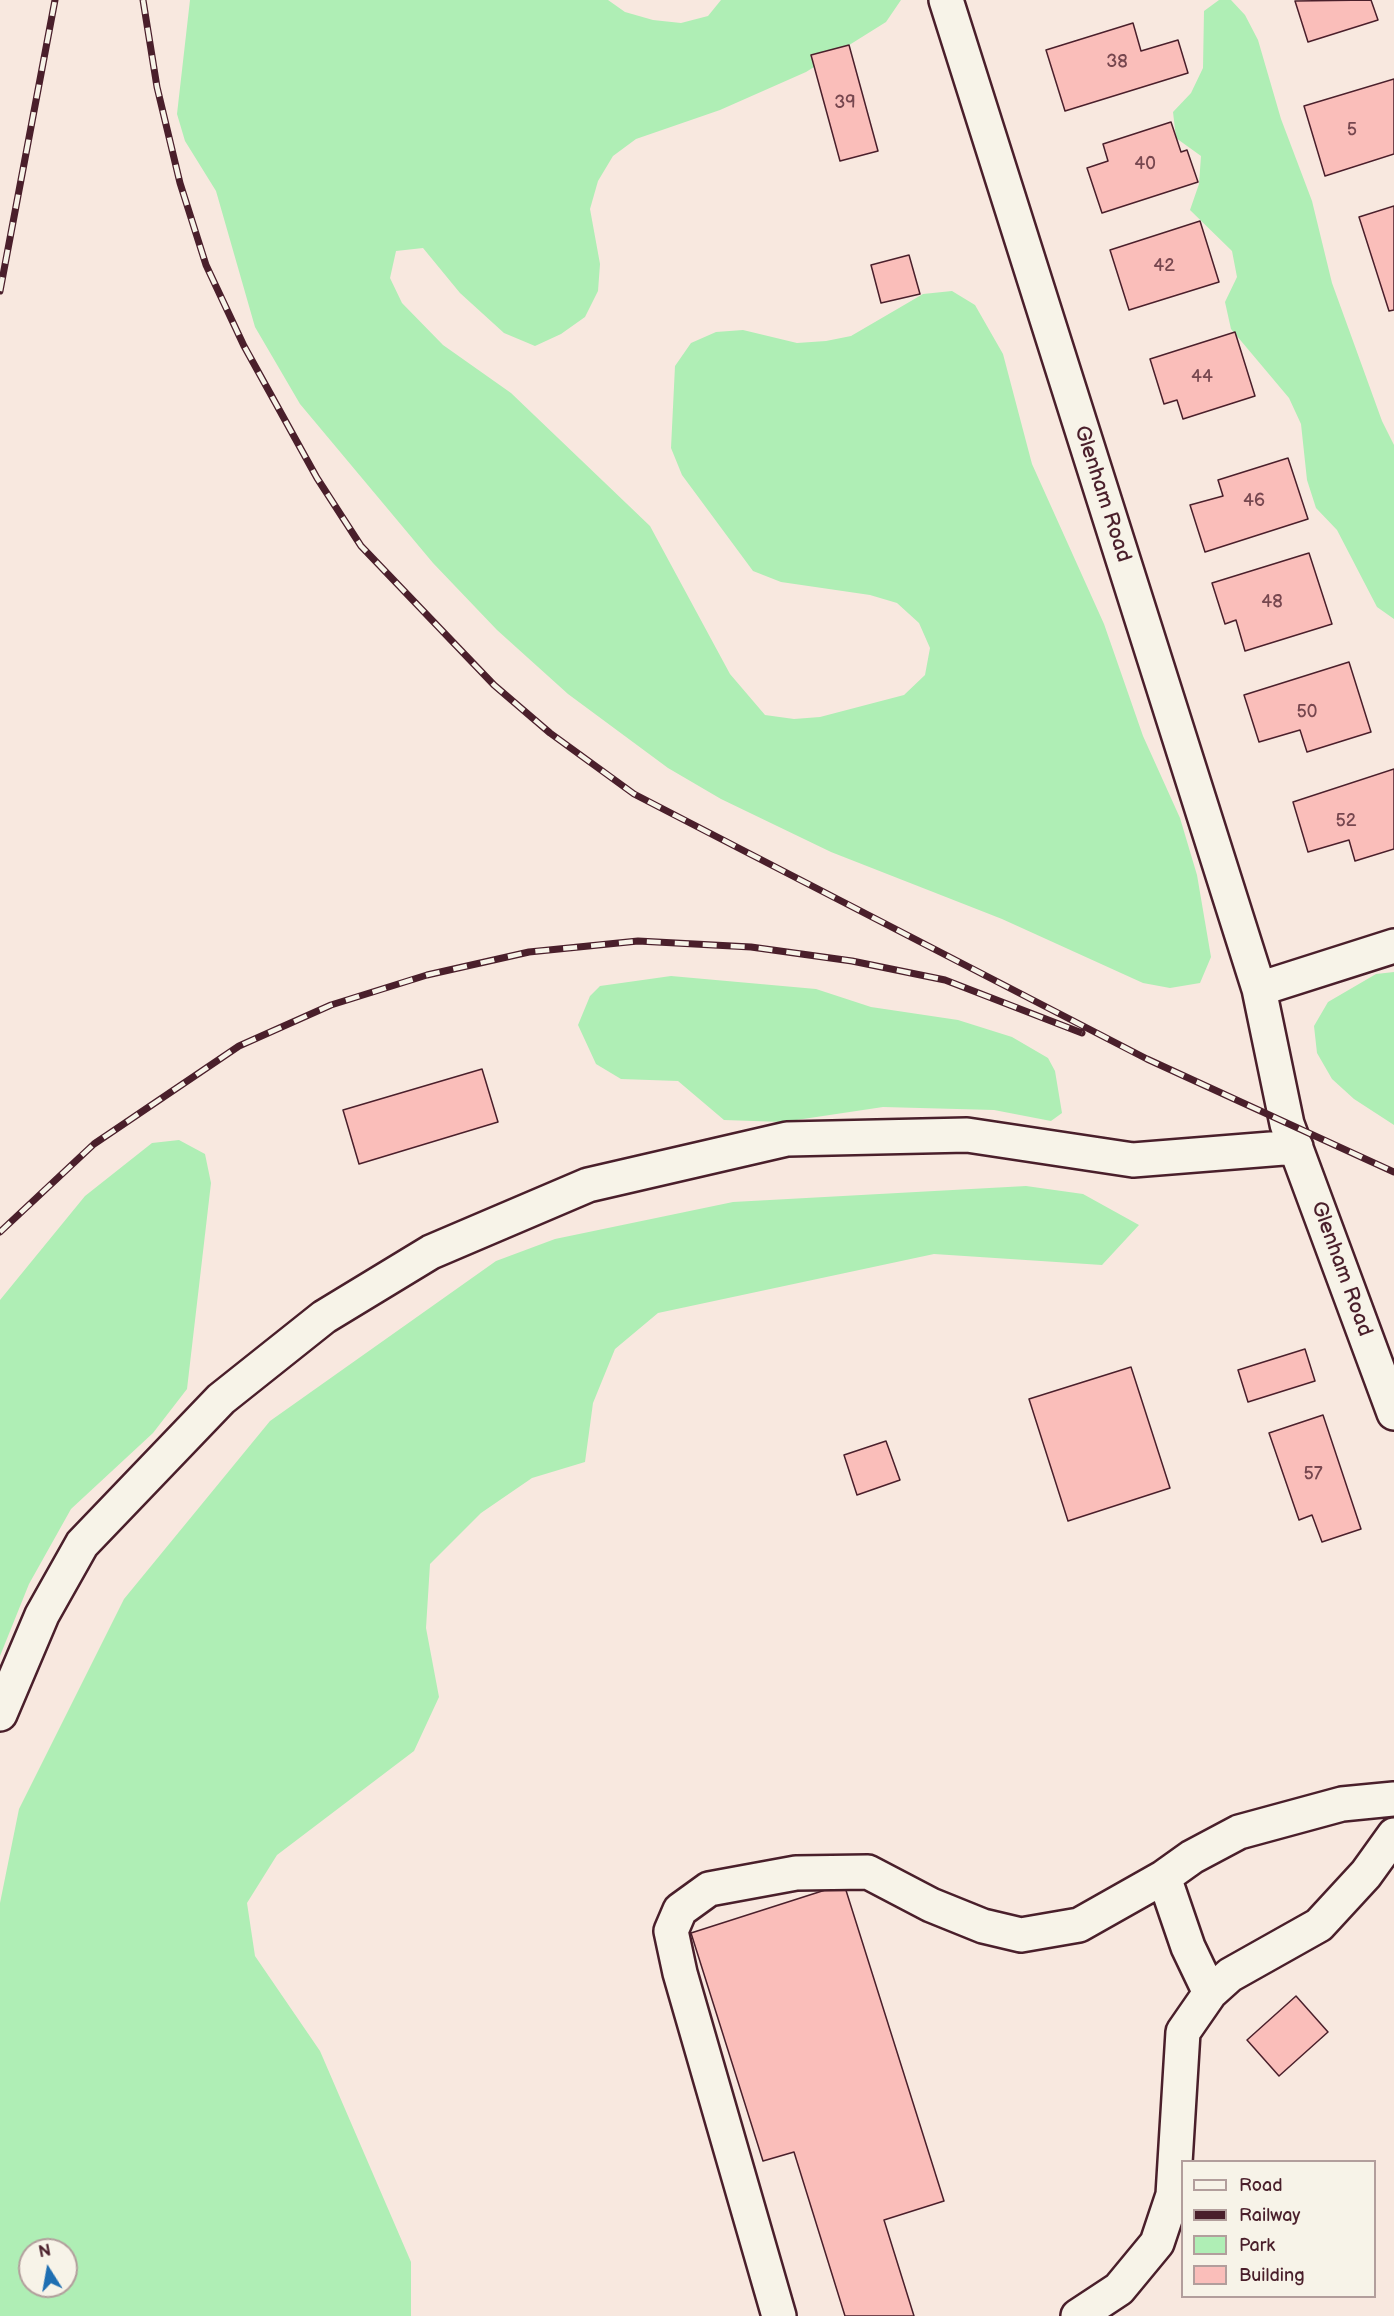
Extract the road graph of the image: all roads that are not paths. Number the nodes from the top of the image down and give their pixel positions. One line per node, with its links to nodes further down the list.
1 (946, 0): 3 (street, Glenham Road)
2 (1394, 946): 3 (street)
3 (1258, 989): 4 (street, Glenham Road)
4 (1292, 1135): 5 (street, Glenham Road); 6 (street)
5 (1394, 1413)
6 (0, 1714)
7 (1394, 1798): 9 (street)
8 (1394, 1835): 10 (street)
9 (1164, 1877): 10 (street); 11 (street)
10 (1210, 1993): 12 (street)
11 (779, 2316)
12 (1078, 2316)

